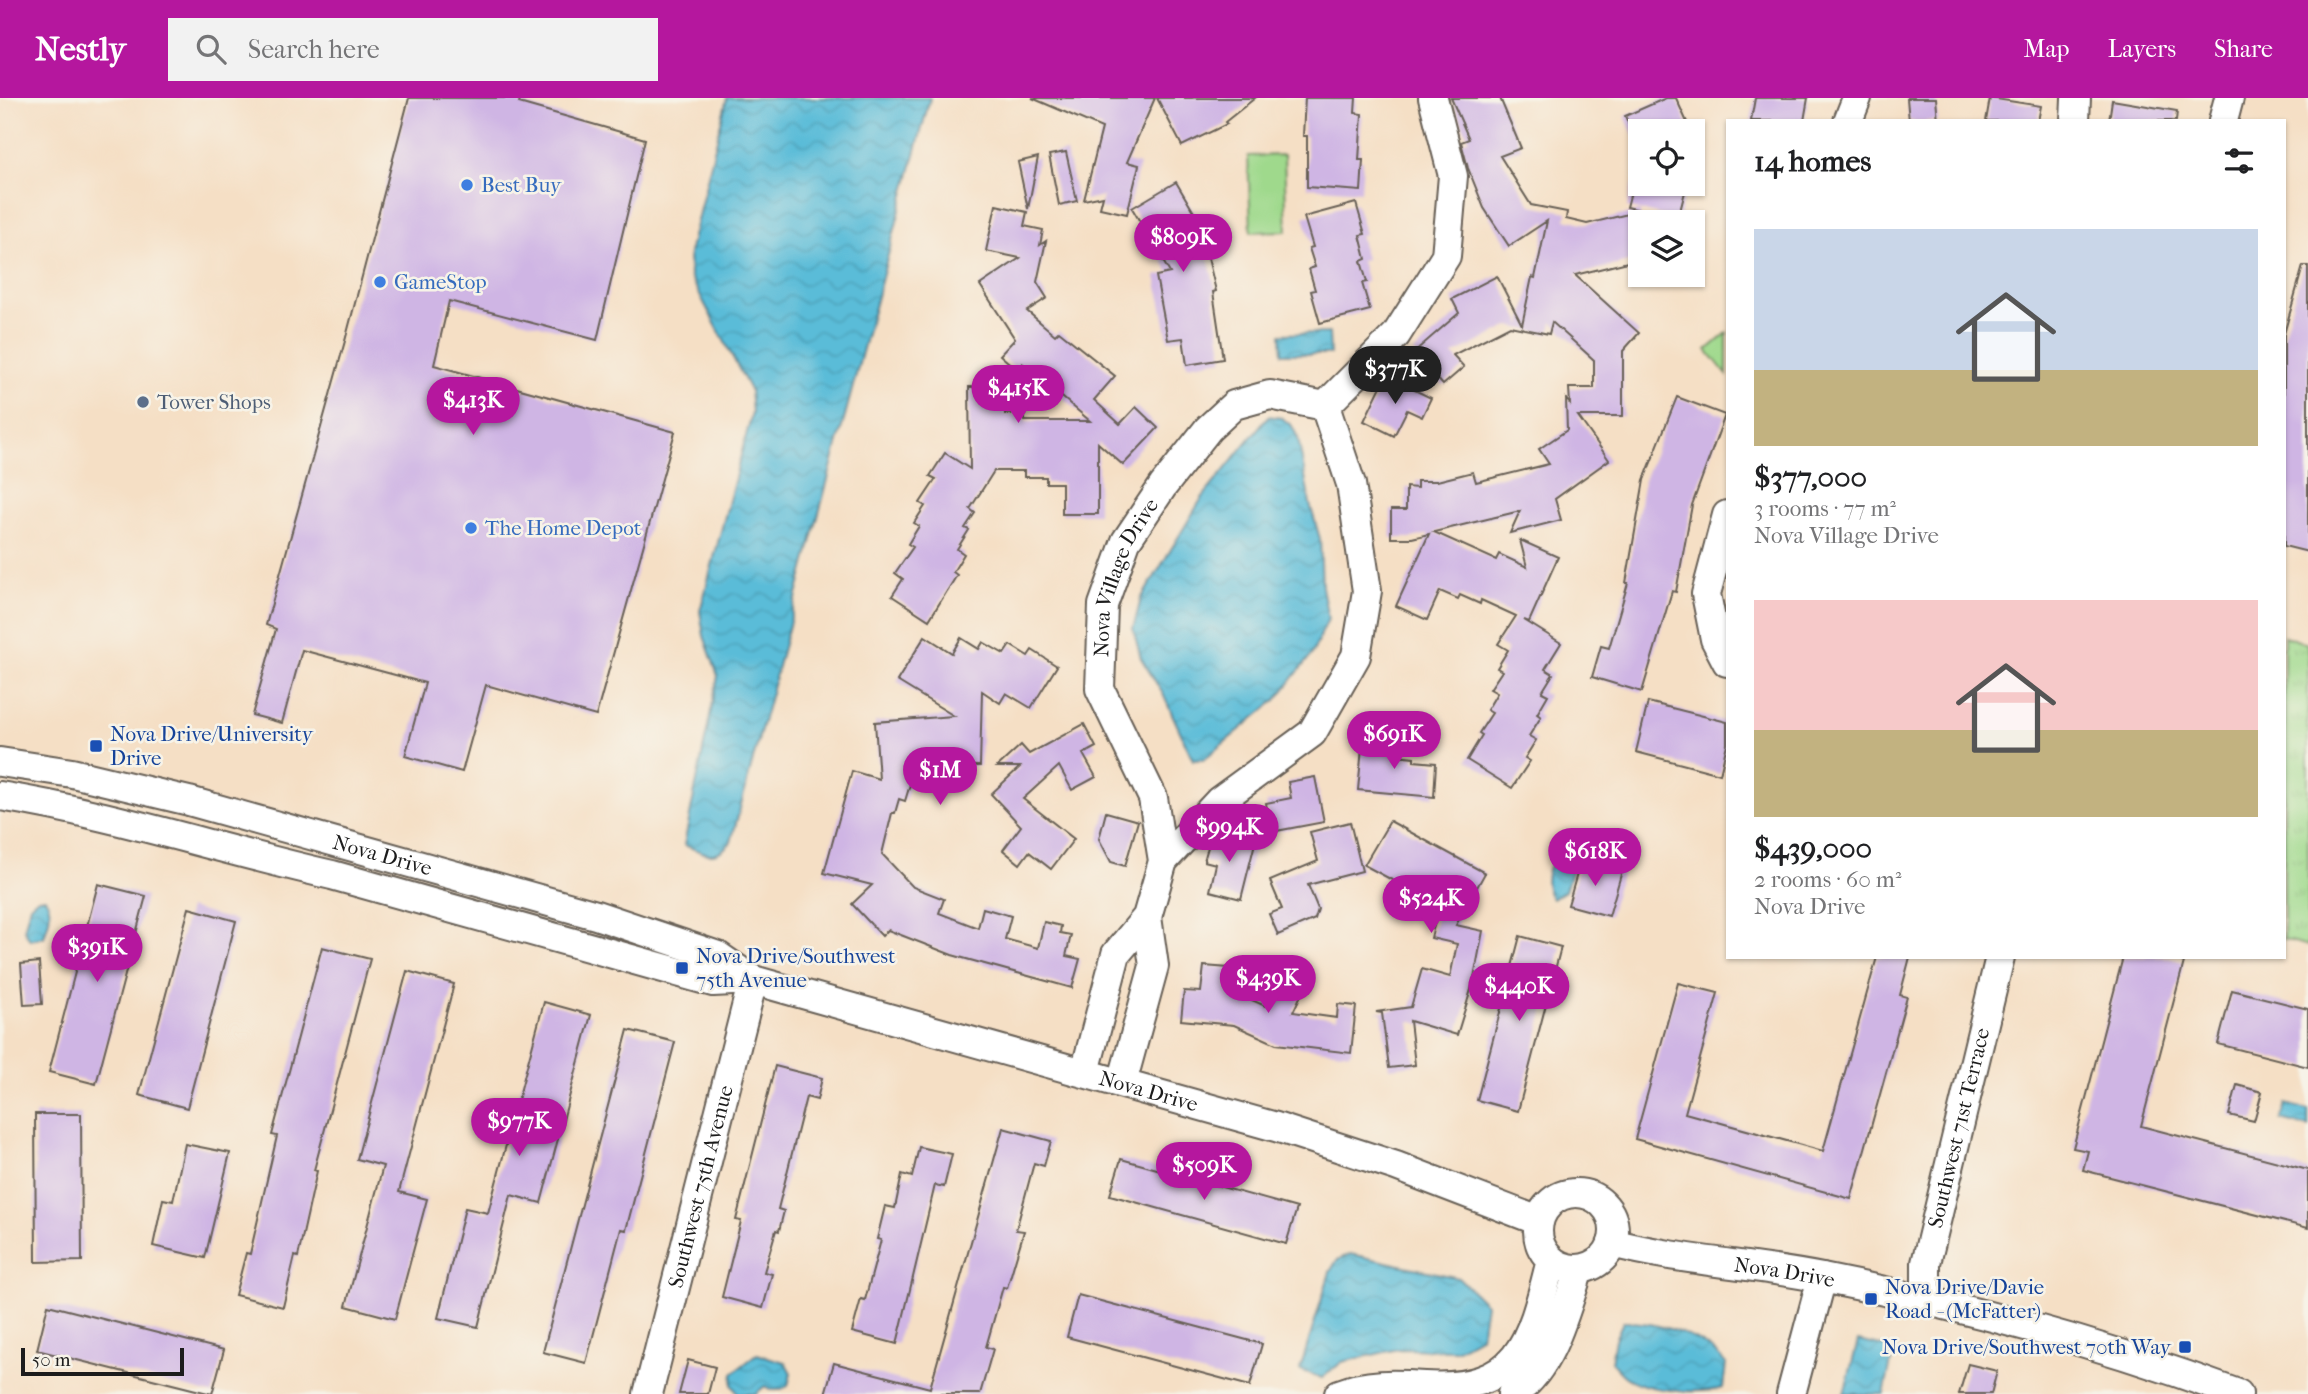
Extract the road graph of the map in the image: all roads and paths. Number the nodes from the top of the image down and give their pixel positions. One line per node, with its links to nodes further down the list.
1 (1433, 98): 8 (street)
2 (1857, 98): 5 (street)
3 (2076, 98): 6 (street)
4 (2229, 98): 7 (street)
5 (1849, 119)
6 (2075, 119)
7 (2224, 119)
8 (1325, 406): 16 (street, Nova Village Drive); 16 (street, Nova Village Drive)
9 (1726, 519): 10 (street)
10 (1726, 660)
11 (0, 762): 13 (street, Nova Drive)
12 (0, 796): 14 (street, Nova Drive)
13 (189, 801): 14 (street); 15 (street, Nova Drive)
14 (62, 806): 17 (street, Nova Drive)
15 (307, 835): 17 (street); 20 (street, Nova Drive)
16 (1163, 861): 18 (street, Nova Village Drive)
17 (300, 868): 20 (street, Nova Drive)
18 (1147, 917): 21 (street, Nova Village Drive); 22 (street, Nova Village Drive)
19 (2000, 959): 28 (street, Southwest 71st Terrace)
20 (753, 980): 21 (street, Nova Drive); 29 (street, Southwest 75th Avenue)
21 (1085, 1072): 22 (street, Nova Drive)
22 (1122, 1083): 23 (street, Nova Drive)
23 (1539, 1221): 24 (street); 25 (street)
24 (1612, 1243): 26 (street); 27 (street, Nova Drive)
25 (1551, 1260): 26 (street); 30 (street)
26 (1579, 1269): 31 (street)
27 (1822, 1278): 28 (street, Nova Drive); 32 (street)
28 (1926, 1301): 33 (street, Nova Drive)
29 (648, 1394)
30 (1339, 1394)
31 (1513, 1394)
32 (1791, 1394)
33 (2238, 1394)

